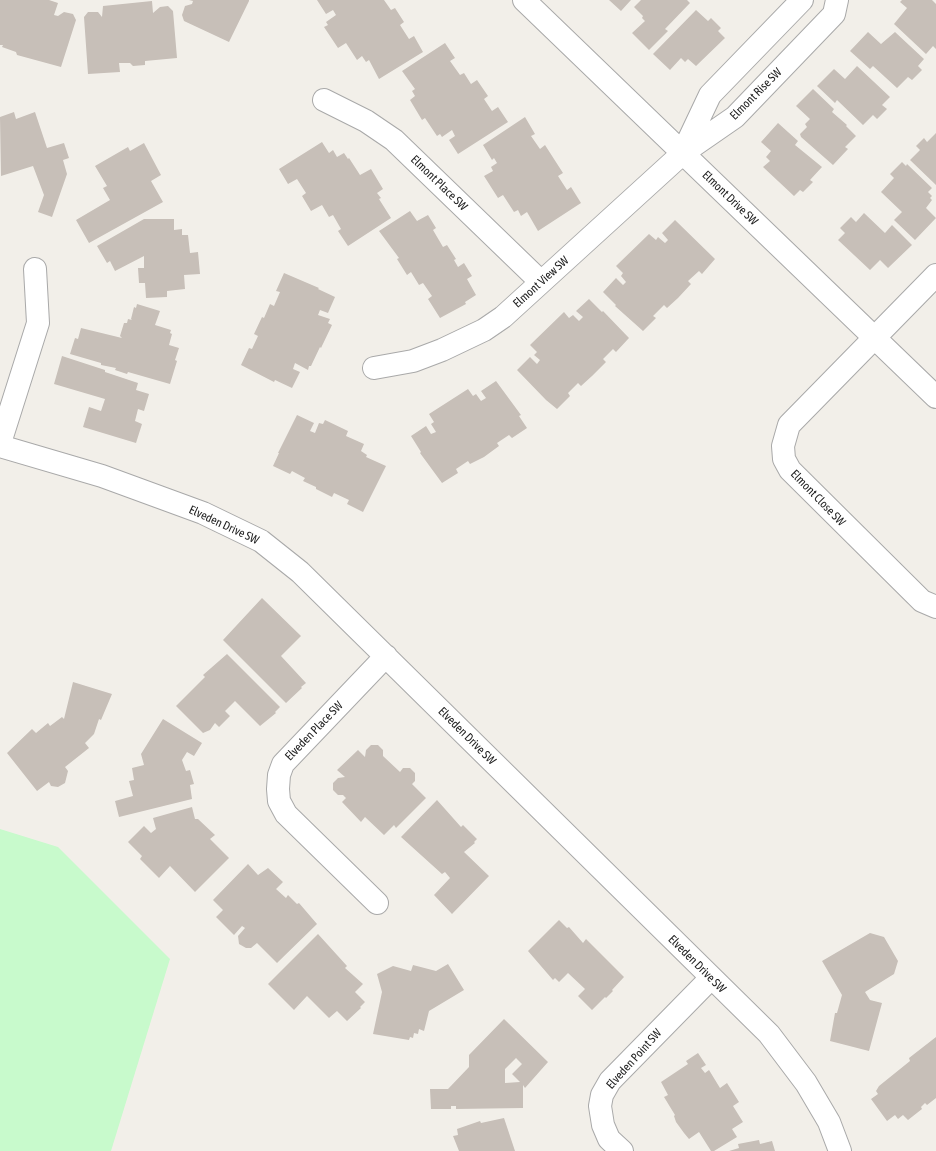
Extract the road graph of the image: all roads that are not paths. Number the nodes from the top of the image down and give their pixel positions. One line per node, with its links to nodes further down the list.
1 (524, 0): 7 (street, Elmont Drive SW)
2 (802, 0): 4 (street)
3 (837, 0): 5 (street, Elmont Rise SW)
4 (761, 41): 5 (street, Elmont Rise SW); 7 (street)
5 (785, 65): 7 (street, Elmont Rise SW)
6 (324, 100): 10 (street, Elmont Place SW)
7 (683, 153): 10 (street, Elmont View SW); 11 (street, Elmont Drive SW)
8 (35, 269): 14 (street)
9 (936, 275): 11 (street, Elmont Close SW)
10 (541, 282): 12 (street, Elmont View SW)
11 (875, 338): 13 (street, Elmont Drive SW); 15 (street, Elmont Close SW)
12 (374, 368)
13 (936, 397)
14 (0, 445): 16 (street, Elveden Drive SW)
15 (936, 607)
16 (386, 656): 17 (street, Elveden Place SW); 18 (street, Elveden Drive SW)
17 (377, 903)
18 (711, 978): 19 (street, Elveden Point SW); 20 (street, Elveden Drive SW)
19 (622, 1151)
20 (840, 1151)

